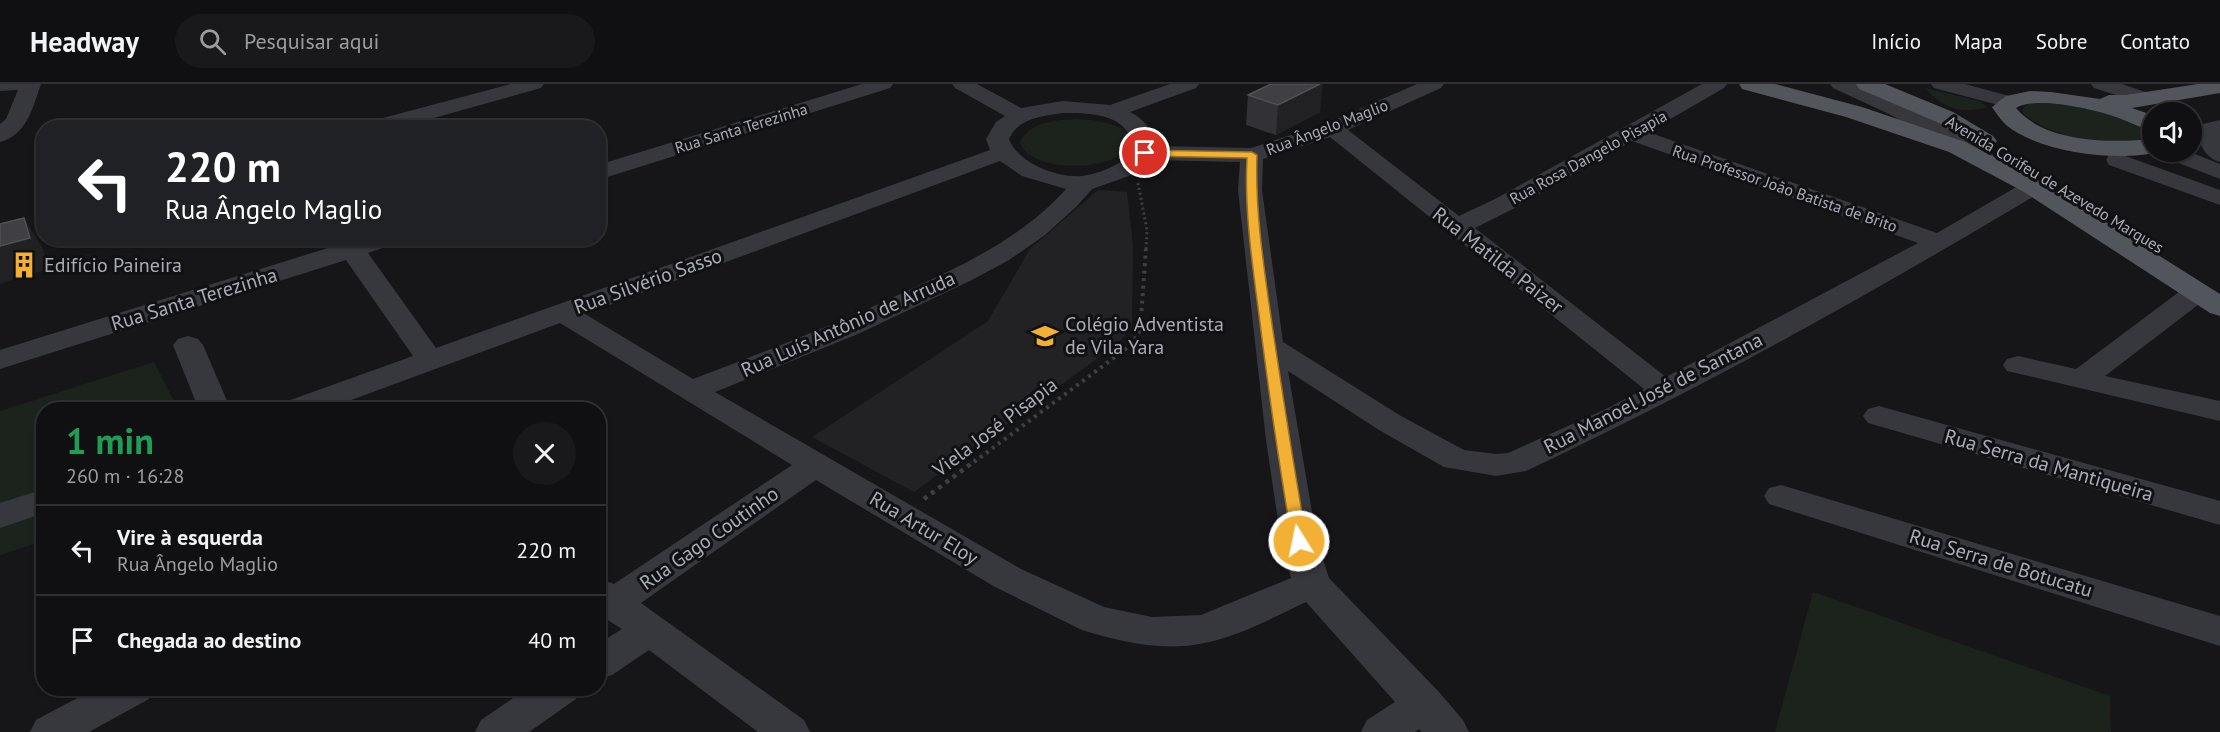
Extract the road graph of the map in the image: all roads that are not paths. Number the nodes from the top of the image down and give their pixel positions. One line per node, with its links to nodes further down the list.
1 (21, 84): 13 (street)
2 (31, 84): 28 (street)
3 (534, 84): 24 (street)
4 (883, 84): 36 (street, Rua Santa Terezinha)
5 (962, 84): 21 (street)
6 (1189, 84): 19 (street)
7 (1434, 84): 25 (street, Rua Ângelo Maglio)
8 (1717, 84): 27 (street, Rua Rosa Dangelo Pisapia)
9 (1750, 84): 39 (main road, Avenida Corifeu de Azevedo Marques)
10 (1774, 84): 16 (main road)
11 (1840, 84): 16 (street)
12 (1941, 84): 20 (street)
13 (0, 85)
14 (2220, 87): 15 (main road)
15 (2100, 93): 20 (main road); 23 (main road)
16 (1894, 95): 22 (main road); 39 (street)
17 (2220, 101): 18 (main road)
18 (2202, 105)
19 (1111, 112): 21 (street); 33 (street)
20 (2011, 112): 22 (main road); 29 (main road)
21 (1020, 116): 30 (street)
22 (1945, 117): 45 (main road, Avenida Corifeu de Azevedo Marques)
23 (2142, 118)
24 (401, 120)
25 (1333, 129): 31 (street, Rua Ângelo Maglio); 41 (street, Rua Matilda Paizer)
26 (2214, 131): 32 (street)
27 (1632, 134): 41 (street, Rua Rosa Dangelo Pisapia); 42 (street, Rua Professor João Batista de Brito)
28 (0, 135)
29 (2142, 147)
30 (1002, 153): 38 (street); 46 (street, Rua Silvério Sasso)
31 (1252, 155): 33 (street, Rua Ângelo Maglio); 48 (street)
32 (2220, 155)
33 (1139, 159): 38 (street)
34 (2117, 160): 40 (street)
35 (2196, 162): 37 (street)
36 (606, 171)
37 (2220, 172)
38 (1084, 183): 54 (street, Rua Luís Antônio de Arruda)
39 (2029, 185): 42 (street, Rua Manoel José de Santana); 45 (main road, Avenida Corifeu de Azevedo Marques)
40 (2220, 198)
41 (1457, 227): 53 (street, Rua Matilda Paizer)
42 (1939, 242): 53 (street, Rua Manoel José de Santana)
43 (363, 246): 44 (street, Rua Santa Terezinha)
44 (353, 249): 49 (street, Rua Santa Terezinha); 50 (street)
45 (2212, 294): 52 (street)
46 (562, 312): 50 (street, Rua Silvério Sasso); 54 (street, Rua Artur Eloy)
47 (188, 345): 55 (street)
48 (1269, 346): 53 (street, Rua Manoel José de Santana); 64 (street)
49 (0, 360)
50 (430, 360): 56 (street, Rua Silvério Sasso)
51 (2018, 364): 52 (street)
52 (2083, 378): 57 (street)
53 (1664, 390)
54 (691, 391): 59 (street, Rua Artur Eloy)
55 (212, 402)
56 (315, 402)
57 (2220, 411)
58 (1879, 416): 62 (street, Rua Serra da Mantiqueira)
59 (816, 464): 64 (street, Rua Artur Eloy); 65 (street, Rua Gago Coutinho)
60 (1781, 496): 68 (street, Rua Serra de Botucatu)
61 (36, 503): 63 (street)
62 (2220, 513)
63 (0, 516)
64 (1312, 584): 72 (street)
65 (606, 598)
66 (606, 600): 67 (street)
67 (650, 630): 69 (street); 75 (street)
68 (2220, 631)
69 (606, 659)
70 (119, 696): 73 (street)
71 (549, 696): 74 (street)
72 (1436, 718): 76 (street)
73 (51, 732)
74 (496, 732)
75 (789, 732)
76 (1382, 732)

